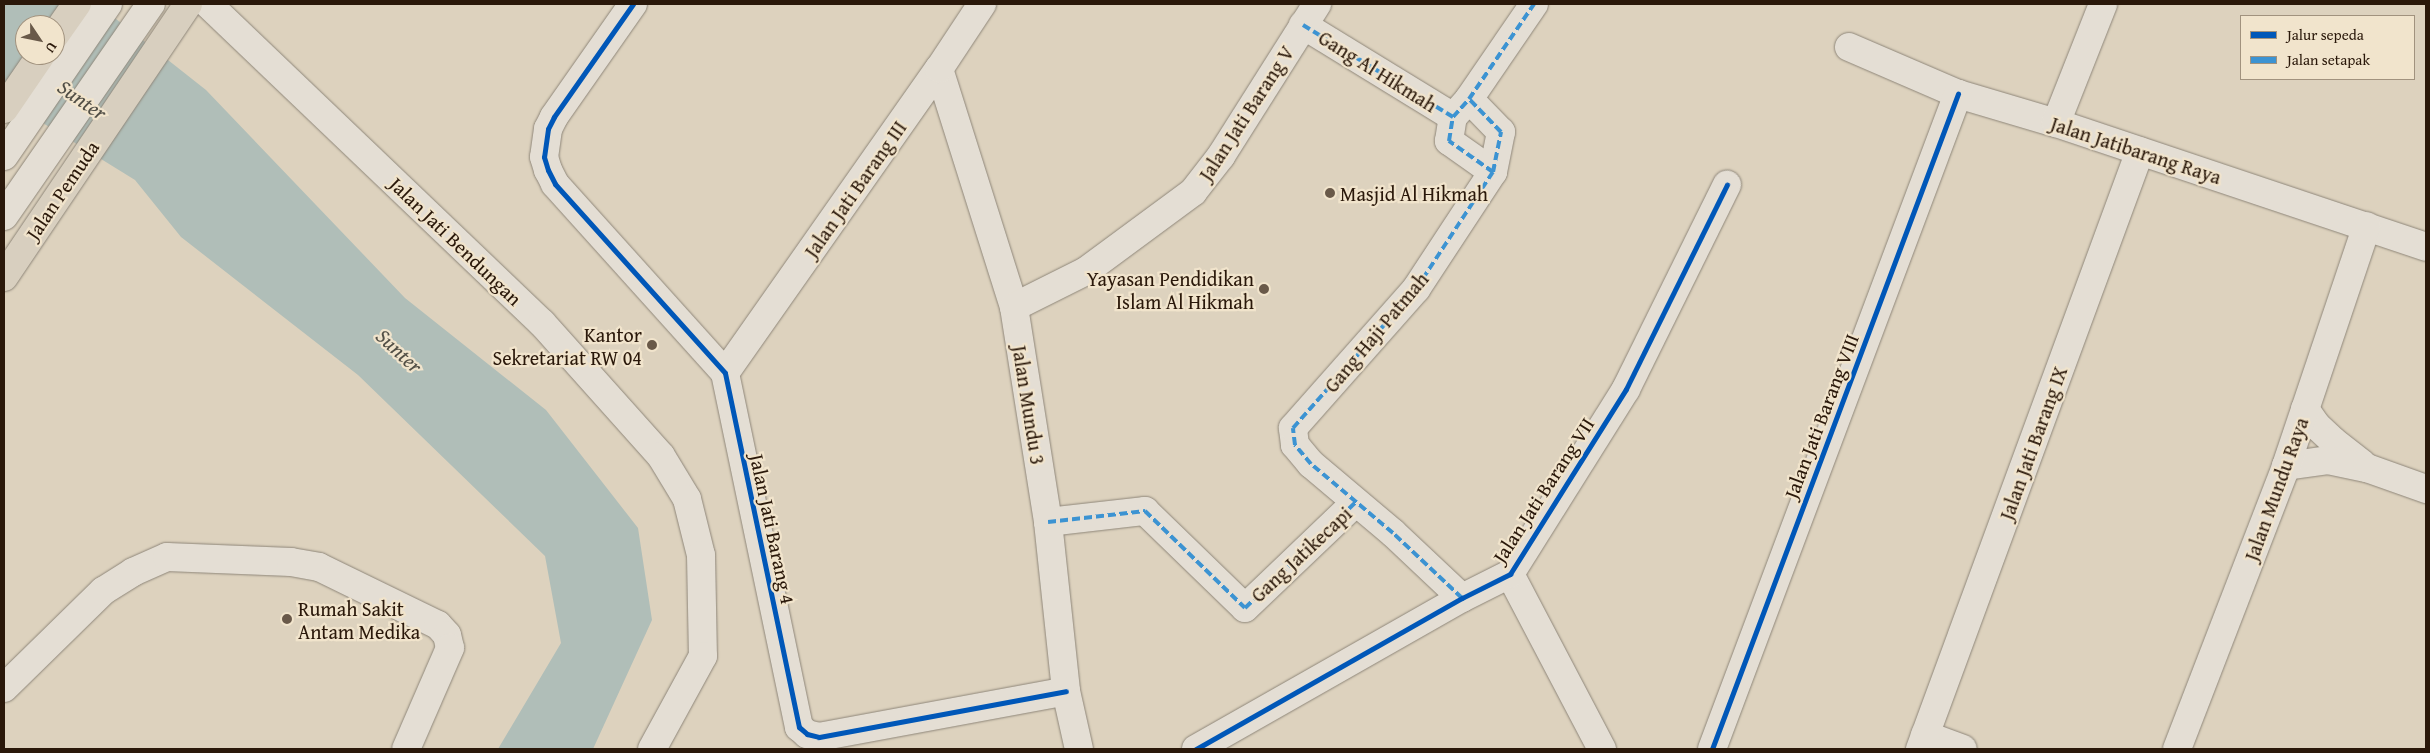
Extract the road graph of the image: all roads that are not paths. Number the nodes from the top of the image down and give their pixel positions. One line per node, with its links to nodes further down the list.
1 (77, 4): 11 (main road)
2 (108, 4): 19 (street)
3 (208, 4): 42 (street, Jalan Jati Bendungan)
4 (633, 4): 28 (street)
5 (982, 4): 14 (street, Jalan Jati Barang III)
6 (1534, 4): 16 (street)
7 (2103, 4): 18 (street)
8 (148, 9): 23 (street)
9 (181, 14): 26 (main road, Jalan Pemuda)
10 (1310, 14): 16 (street, Gang Al Hikmah); 27 (street, Jalan Jati Barang V)
11 (65, 21)
12 (1849, 47): 15 (street, Jalan Jatibarang Raya)
13 (34, 65): 17 (main road)
14 (939, 69): 27 (street, Jalan Mundu 3); 28 (street, Jalan Jati Barang III)
15 (1958, 94): 18 (street, Jalan Jatibarang Raya); 46 (street, Jalan Jati Barang VIII)
16 (1461, 108): 21 (street, Gang Haji Patmah); 21 (street)
17 (4, 109)
18 (2056, 122): 20 (street, Jalan Jatibarang Raya)
19 (9, 149)
20 (2140, 150): 24 (street, Jalan Jatibarang Raya); 40 (street, Jalan Jati Barang IX)
21 (1493, 172): 33 (street, Gang Haji Patmah)
22 (1727, 185): 35 (street, Jalan Jati Barang VII)
23 (4, 216)
24 (2367, 226): 25 (street, Jalan Jatibarang Raya); 29 (street, Jalan Mundu Raya)
25 (2426, 247)
26 (4, 277)
27 (1014, 307): 34 (street, Jalan Mundu 3)
28 (725, 373): 39 (street, Jalan Jati Barang 4)
29 (2305, 409): 30 (street, Jalan Mundu Raya); 31 (street)
30 (2286, 466): 31 (street); 48 (street, Jalan Mundu Raya)
31 (2367, 468): 32 (street)
32 (2426, 489)
33 (1356, 502): 34 (street, Gang Jatikecapi); 36 (street, Gang Haji Patmah)
34 (1048, 522): 38 (street, Jalan Mundu 3)
35 (1510, 574): 36 (street, Jalan Jati Barang VII); 45 (street)
36 (1462, 598): 44 (street, Jalan Jati Barang VII)
37 (4, 688): 41 (street)
38 (1066, 691): 39 (street, Jalan Jati Barang 4); 43 (street, Jalan Mundu 3)
39 (808, 741)
40 (1922, 742): 47 (street, Jalan Jati Barang IX)
41 (406, 749)
42 (652, 749)
43 (1079, 749)
44 (1196, 749)
45 (1602, 749)
46 (1712, 749)
47 (1963, 749)
48 (2177, 749)

